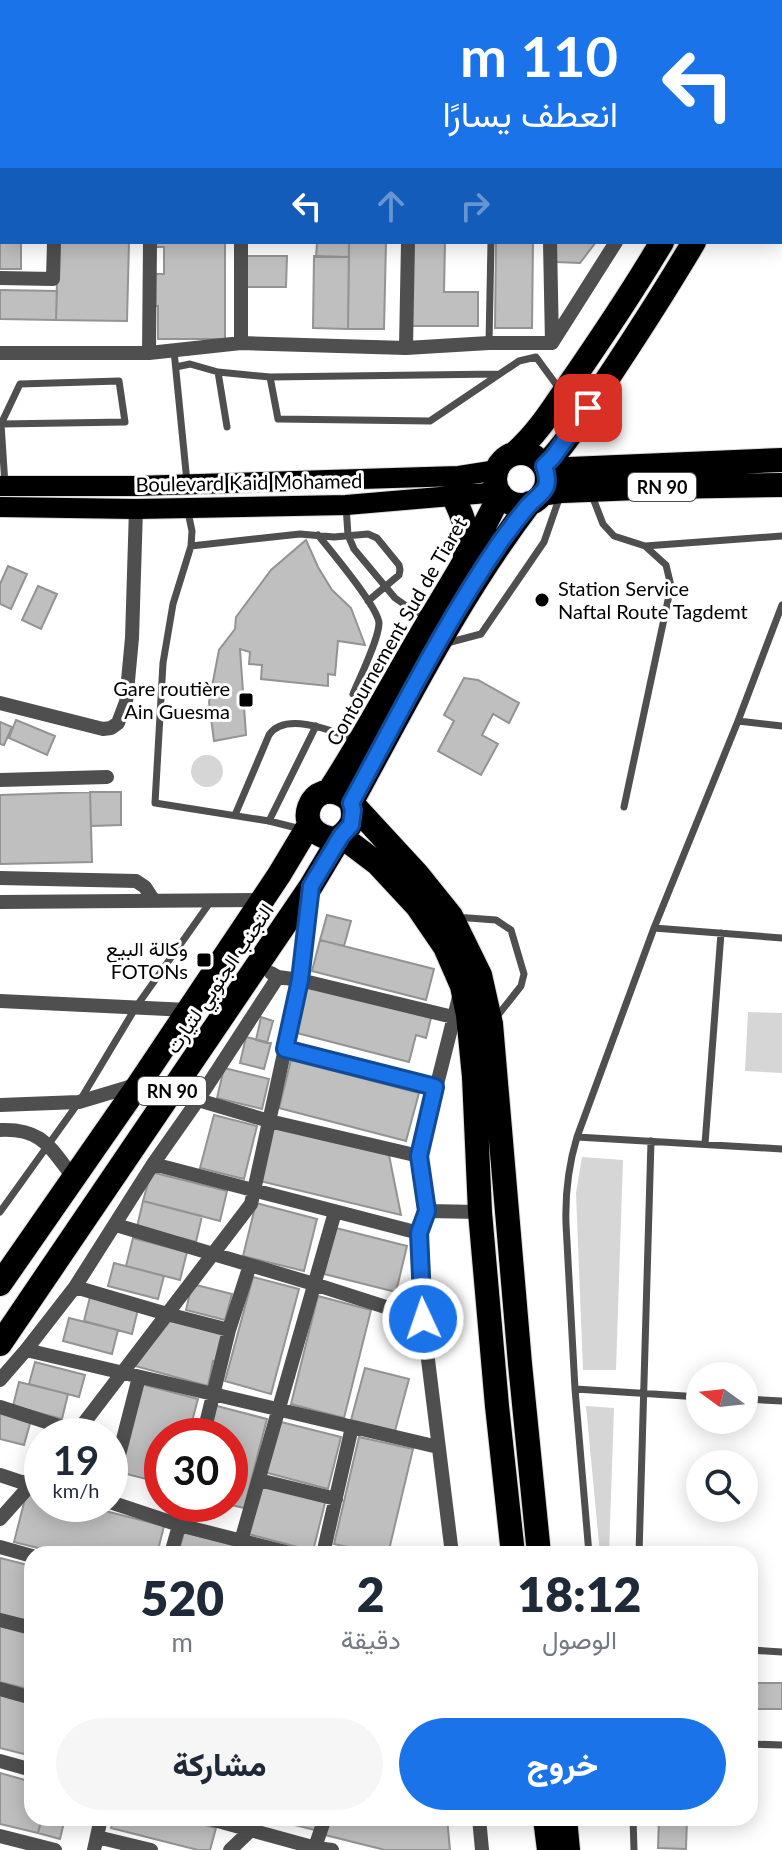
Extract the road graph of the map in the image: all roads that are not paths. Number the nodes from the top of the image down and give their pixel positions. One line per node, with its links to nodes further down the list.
1 (54, 244): 10 (street)
2 (150, 244): 17 (street)
3 (241, 244): 11 (street)
4 (408, 244): 14 (street)
5 (491, 244): 12 (lane)
6 (550, 244): 13 (street)
7 (615, 244): 13 (street)
8 (661, 244): 22 (highway)
9 (693, 244): 23 (highway)
10 (0, 278)
11 (241, 343): 14 (street); 15 (street)
12 (489, 343): 13 (street); 14 (street)
13 (552, 343)
14 (406, 348)
15 (174, 351): 17 (street); 18 (lane)
16 (0, 353): 17 (street)
17 (149, 353)
18 (176, 367): 19 (lane); 29 (lane)
19 (218, 372): 21 (lane); 25 (lane)
20 (499, 374): 21 (lane); 21 (lane); 22 (lane)
21 (270, 377)
22 (563, 394): 26 (highway)
23 (588, 408): 28 (highway); 31 (highway)
24 (0, 423): 24 (lane); 33 (lane)
25 (227, 427)
26 (515, 453): 30 (highway); 31 (highway)
27 (782, 460): 28 (highway, RN 90)
28 (613, 467): 31 (highway, RN 90)
29 (187, 484): 30 (main road, Boulevard Kaid Mohamed); 33 (main road, Boulevard Kaid Mohamed)
30 (499, 485): 31 (highway); 35 (main road, Boulevard Kaid Mohamed); 45 (highway, Contournement Sud de Tiaret)
31 (545, 485): 34 (highway, RN 90); 50 (highway); 50 (lane)
32 (782, 485): 34 (highway, RN 90)
33 (3, 486)
34 (590, 491): 44 (lane)
35 (453, 496): 36 (main road, Boulevard Kaid Mohamed); 45 (highway)
36 (346, 505): 38 (main road, Boulevard Kaid Mohamed); 41 (lane)
37 (0, 507): 39 (main road, Boulevard Kaid Mohamed)
38 (188, 508): 39 (main road, Boulevard Kaid Mohamed); 43 (lane)
39 (136, 509): 52 (street)
40 (318, 535): 41 (lane); 43 (lane); 47 (lane)
41 (348, 535): 46 (lane); 46 (lane)
42 (782, 536): 44 (lane)
43 (191, 546): 62 (lane)
44 (645, 546): 61 (lane)
45 (464, 563): 49 (highway, Contournement Sud de Tiaret)
46 (385, 587): 47 (lane); 49 (lane)
47 (368, 601): 51 (lane)
48 (782, 605): 53 (lane)
49 (431, 619): 56 (highway, Contournement Sud de Tiaret)
50 (437, 646): 60 (highway)
51 (353, 694)
52 (0, 703)
53 (738, 721): 55 (lane); 73 (lane)
54 (316, 726): 56 (lane); 62 (lane); 63 (lane)
55 (782, 726)
56 (361, 741): 59 (highway, Contournement Sud de Tiaret)
57 (107, 777): 58 (street)
58 (0, 780)
59 (329, 791): 60 (highway); 64 (highway)
60 (351, 803): 65 (highway); 72 (highway)
61 (624, 807)
62 (235, 815): 63 (lane)
63 (269, 821): 64 (lane)
64 (308, 828): 65 (highway); 68 (highway, التجنب الجنوبي لتيارت / RN 90)
65 (341, 836): 67 (highway, التجنب الجنوبي لتيارت / RN 90); 79 (highway)
66 (0, 878): 69 (street)
67 (311, 886): 76 (highway, التجنب الجنوبي لتيارت / RN 90); 78 (street)
68 (262, 900): 70 (street); 82 (highway, التجنب الجنوبي لتيارت / RN 90)
69 (154, 901): 70 (street); 71 (street)
70 (211, 901): 81 (lane)
71 (0, 902)
72 (451, 916): 84 (highway); 84 (lane)
73 (654, 928): 74 (lane); 93 (lane)
74 (721, 933): 75 (lane); 95 (lane)
75 (782, 938)
76 (256, 965): 77 (street); 116 (highway, التجنب الجنوبي لتيارت / RN 90)
77 (278, 977): 78 (street); 88 (street)
78 (300, 980): 83 (street); 85 (street)
79 (462, 986): 83 (street); 105 (highway)
80 (0, 1001): 81 (street)
81 (136, 1007): 82 (street); 89 (lane)
82 (188, 1010): 86 (highway, التجنب الجنوبي لتيارت / RN 90)
83 (453, 1017): 87 (street)
84 (491, 1024): 150 (highway)
85 (285, 1049): 87 (street); 91 (street)
86 (139, 1084): 89 (street); 100 (highway, التجنب الجنوبي لتيارت / RN 90)
87 (435, 1087): 98 (street)
88 (198, 1100): 91 (street); 99 (street)
89 (79, 1102): 90 (street); 96 (lane)
90 (0, 1105)
91 (269, 1121): 98 (street); 101 (street)
92 (0, 1130): 96 (street)
93 (577, 1137): 94 (lane); 121 (lane)
94 (651, 1141): 95 (lane); 122 (lane)
95 (705, 1144): 97 (lane)
96 (49, 1145): 100 (street); 103 (lane)
97 (782, 1149)
98 (419, 1156): 102 (street)
99 (153, 1164): 101 (street); 106 (street)
100 (74, 1178): 110 (highway, التجنب الجنوبي لتيارت / RN 90)
101 (254, 1191): 104 (street); 108 (street)
102 (427, 1211): 105 (street); 107 (street)
103 (0, 1212)
104 (335, 1212): 107 (street); 111 (street)
105 (480, 1212): 149 (highway)
106 (116, 1225): 108 (street); 112 (street)
107 (419, 1233): 114 (street)
108 (213, 1254): 109 (street); 113 (street)
109 (250, 1265): 111 (street); 115 (street)
110 (0, 1283)
111 (314, 1284): 114 (street); 128 (street)
112 (75, 1287): 113 (street); 117 (street)
113 (167, 1314): 115 (street); 118 (street)
114 (423, 1319): 134 (street)
115 (229, 1330): 123 (street)
116 (0, 1344)
117 (26, 1350): 118 (street); 120 (street)
118 (122, 1374): 119 (street); 130 (street)
119 (139, 1377): 123 (street); 132 (street)
120 (0, 1380)
121 (575, 1389): 122 (lane); 151 (lane)
122 (644, 1393): 124 (lane); 152 (lane)
123 (214, 1395): 128 (street); 131 (street)
124 (686, 1396)
125 (758, 1400): 126 (lane)
126 (782, 1401)
127 (0, 1407): 129 (street)
128 (279, 1410): 133 (street); 136 (street)
129 (31, 1418)
130 (88, 1418)
131 (208, 1418)
132 (128, 1420)
133 (352, 1427): 134 (street); 139 (street)
134 (438, 1447): 148 (street)
135 (0, 1475): 137 (street)
136 (259, 1480): 139 (street); 144 (street)
137 (24, 1482)
138 (24, 1495): 141 (street)
139 (336, 1499): 147 (street)
140 (128, 1508): 143 (street)
141 (0, 1519)
142 (180, 1522): 143 (street)
143 (179, 1525): 144 (street); 145 (street)
144 (241, 1541): 146 (street)
145 (173, 1546)
146 (261, 1546)
147 (325, 1546)
148 (451, 1546)
149 (512, 1546)
150 (538, 1546)
151 (588, 1546)
152 (639, 1546)
153 (0, 1547): 154 (street)
154 (24, 1554)
155 (0, 1620): 156 (street)
156 (24, 1626)
157 (758, 1650): 158 (lane)
158 (782, 1652)
159 (0, 1689): 160 (street)
160 (24, 1696)
161 (758, 1744): 162 (lane)
162 (782, 1745)
163 (0, 1761): 164 (street)
164 (24, 1768)
165 (251, 1826): 177 (street)
166 (258, 1826): 174 (street)
167 (322, 1826): 174 (street)
168 (480, 1826): 179 (street)
169 (546, 1826): 180 (highway)
170 (566, 1826): 181 (highway)
171 (633, 1826): 182 (lane)
172 (0, 1836): 175 (street)
173 (95, 1844): 176 (street)
174 (315, 1849): 178 (street)
175 (55, 1850)
176 (151, 1850)
177 (230, 1850)
178 (332, 1850)
179 (482, 1850)
180 (549, 1850)
181 (568, 1850)
182 (634, 1850)

